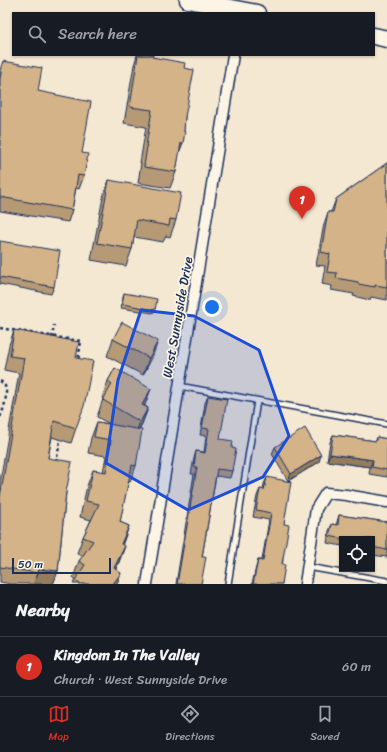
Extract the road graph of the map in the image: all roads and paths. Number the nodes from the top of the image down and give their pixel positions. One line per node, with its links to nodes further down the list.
1 (188, 0): 2 (main road)
2 (241, 8): 3 (main road)
3 (254, 12)
4 (375, 36): 5 (main road)
5 (387, 39)
6 (233, 56): 13 (street, West Sunnyside Drive)
7 (54, 325): 9 (path)
8 (0, 328): 9 (path)
9 (52, 336): 10 (path); 11 (path)
10 (51, 344)
11 (77, 364)
12 (0, 381): 15 (path)
13 (179, 386): 14 (lane); 22 (street, West Sunnyside Drive)
14 (257, 401): 16 (lane); 23 (lane)
15 (0, 418)
16 (387, 424)
17 (61, 434): 18 (path)
18 (55, 470)
19 (387, 502): 20 (street)
20 (308, 567): 21 (lane); 24 (street)
21 (387, 581)
22 (147, 584)
23 (228, 584)
24 (305, 584)

